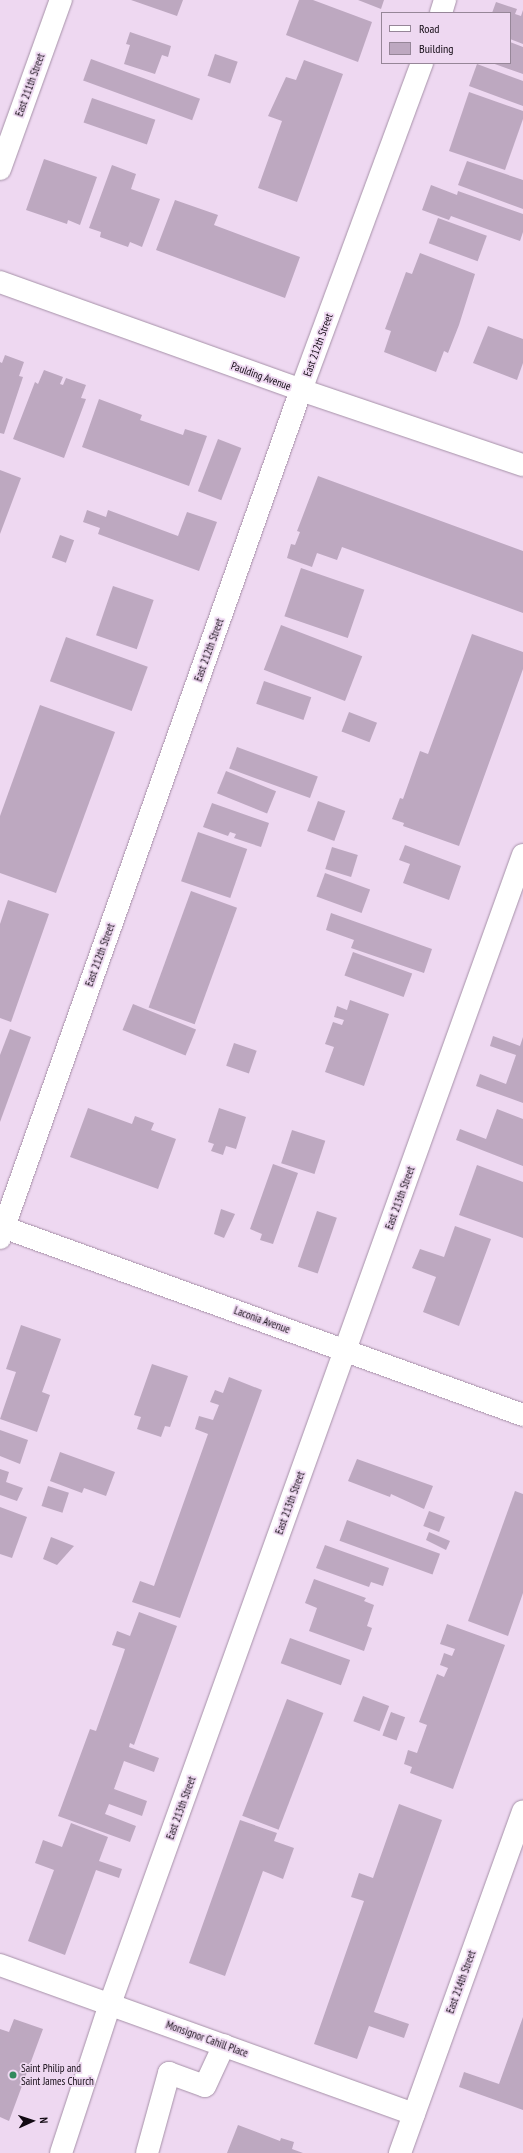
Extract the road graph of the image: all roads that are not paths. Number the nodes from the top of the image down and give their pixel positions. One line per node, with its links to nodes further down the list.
1 (61, 0): 5 (street, East 211th Street)
2 (445, 0): 3 (street)
3 (441, 12)
4 (422, 64): 7 (street, East 212th Street)
5 (0, 169)
6 (0, 282): 7 (street, Paulding Avenue)
7 (301, 390): 8 (street, Paulding Avenue); 10 (street, East 212th Street)
8 (523, 465)
9 (523, 855): 11 (street, East 213th Street)
10 (1, 1231): 11 (street, Laconia Avenue)
11 (345, 1350): 12 (street, Laconia Avenue); 15 (street, East 213th Street)
12 (523, 1415)
13 (523, 1811): 17 (street, East 214th Street)
14 (0, 1965): 15 (street, Monsignor Cahill Place)
15 (110, 2004): 16 (street, Monsignor Cahill Place); 18 (street, East 213th Street)
16 (224, 2045): 17 (street, Monsignor Cahill Place); 19 (street)
17 (414, 2114): 20 (street, East 214th Street)
18 (61, 2153)
19 (147, 2153)
20 (400, 2153)

